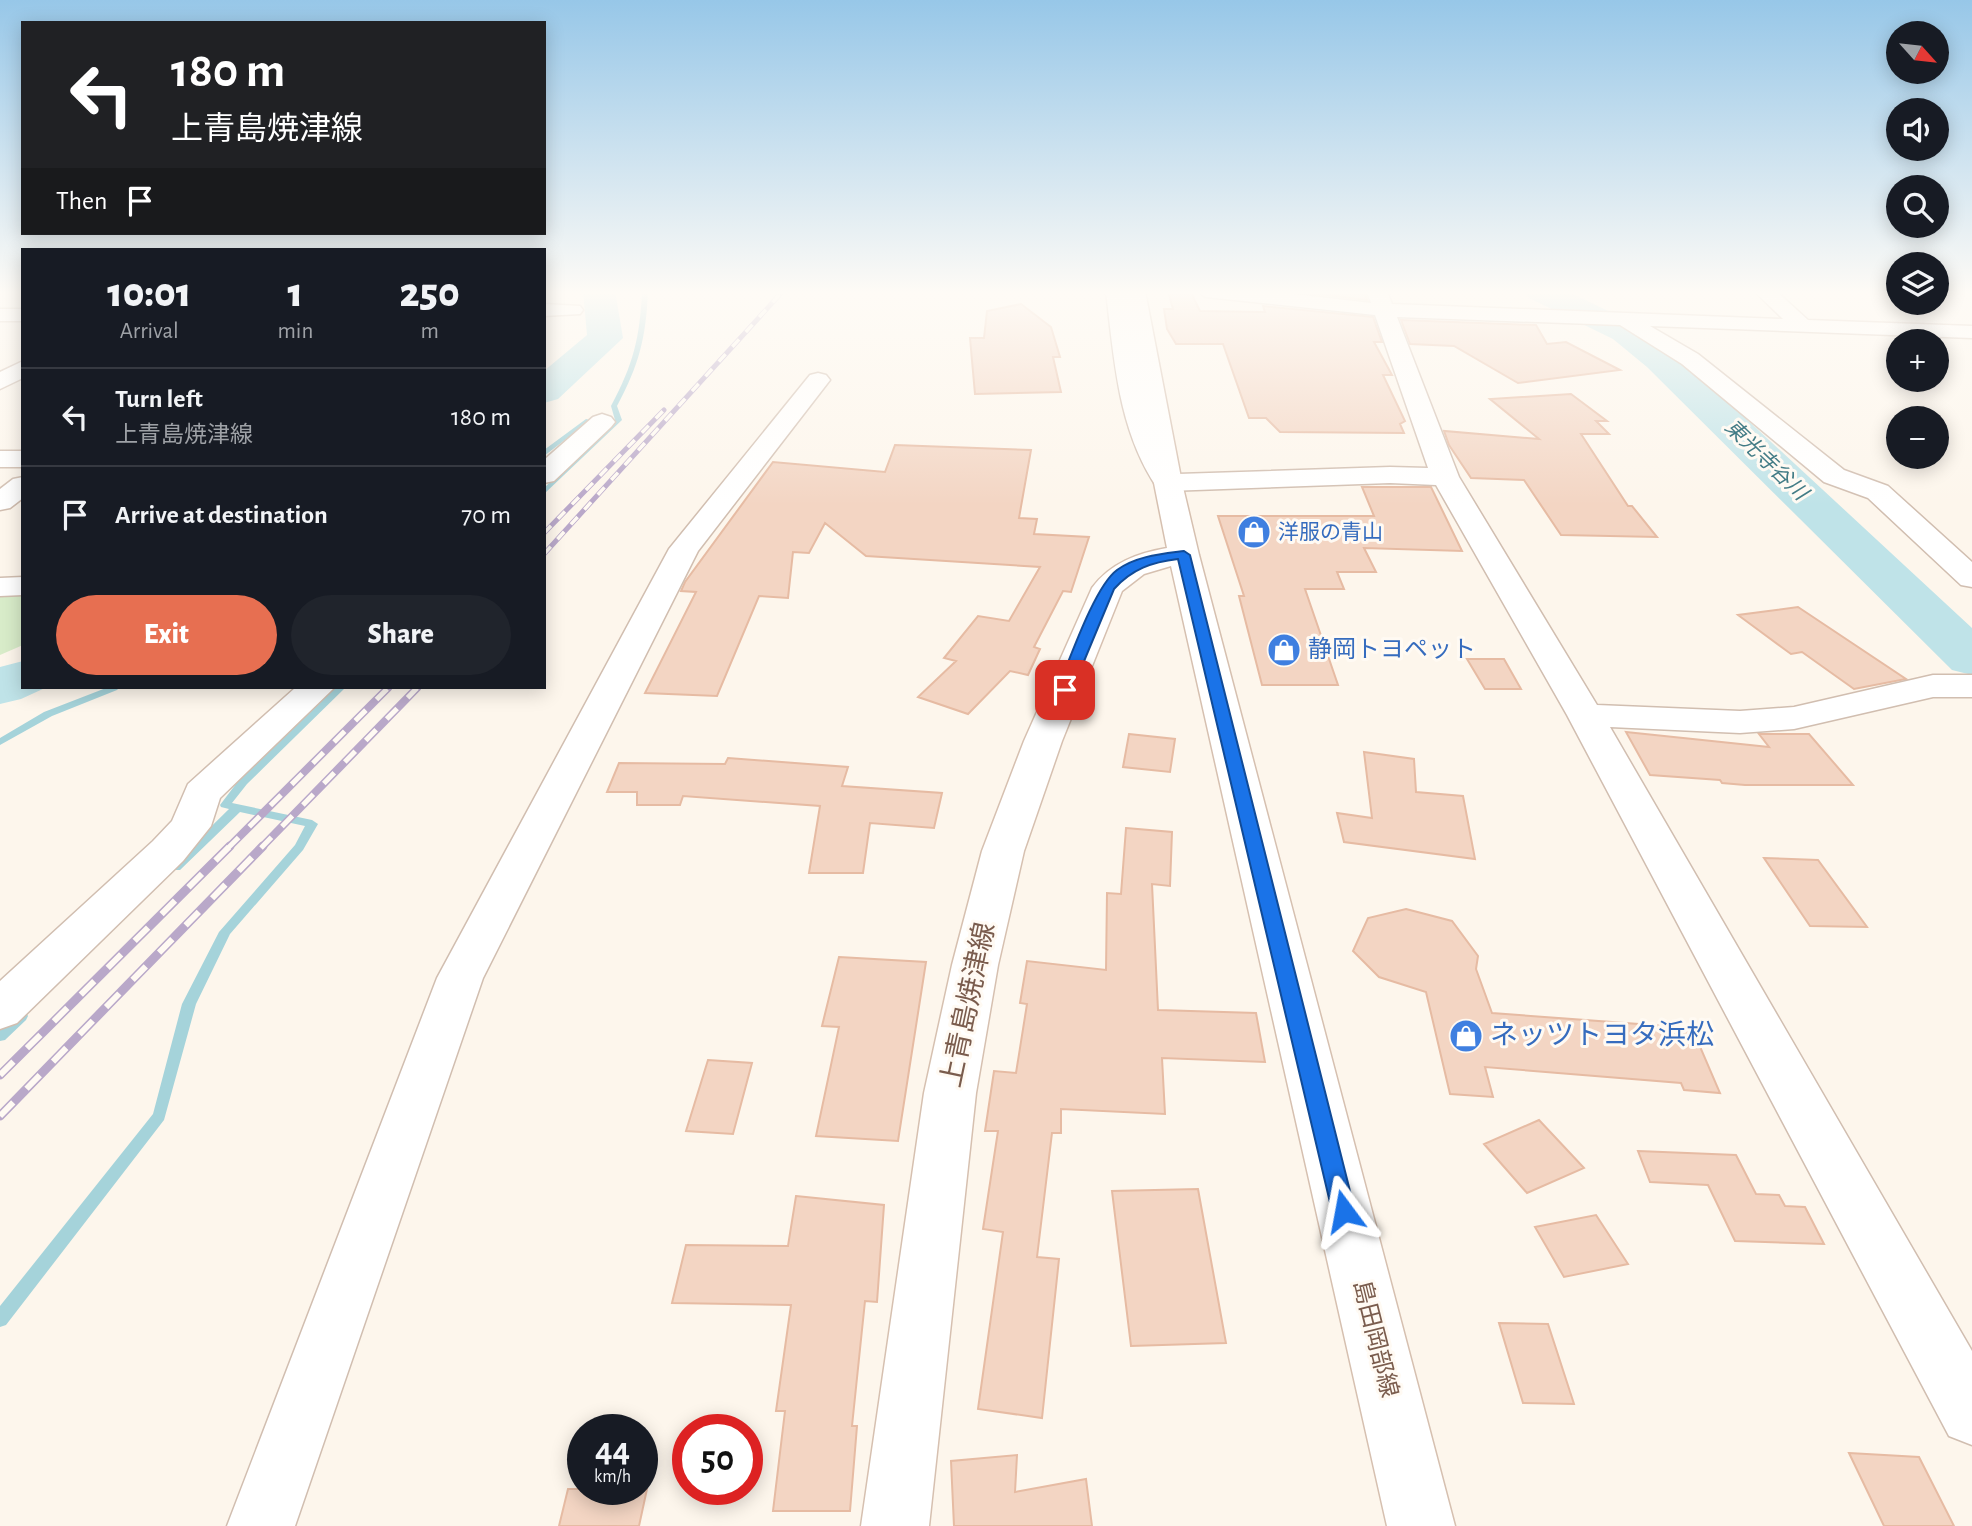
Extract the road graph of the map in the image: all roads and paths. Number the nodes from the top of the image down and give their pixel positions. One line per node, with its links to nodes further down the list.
1 (1125, 362): 13 (street)
2 (1147, 362): 13 (street, 島田岡部線)
3 (1403, 362): 12 (street)
4 (1694, 362): 17 (street)
5 (21, 369): 7 (street)
6 (818, 380): 25 (street)
7 (0, 382)
8 (601, 422): 11 (street)
9 (0, 459): 10 (street)
10 (21, 459)
11 (546, 473)
12 (1445, 477): 13 (street); 22 (street)
13 (1168, 483): 16 (street, 島田岡部線)
14 (21, 486): 15 (street)
15 (0, 502)
16 (1184, 555): 26 (street, 上青島焼津線); 27 (street, 島田岡部線)
17 (1972, 578)
18 (21, 586): 19 (street)
19 (0, 587)
20 (1972, 686): 22 (street)
21 (315, 689): 23 (street)
22 (1585, 715): 24 (street)
23 (0, 1010)
24 (1972, 1413)
25 (261, 1526)
26 (895, 1526)
27 (1421, 1526)

